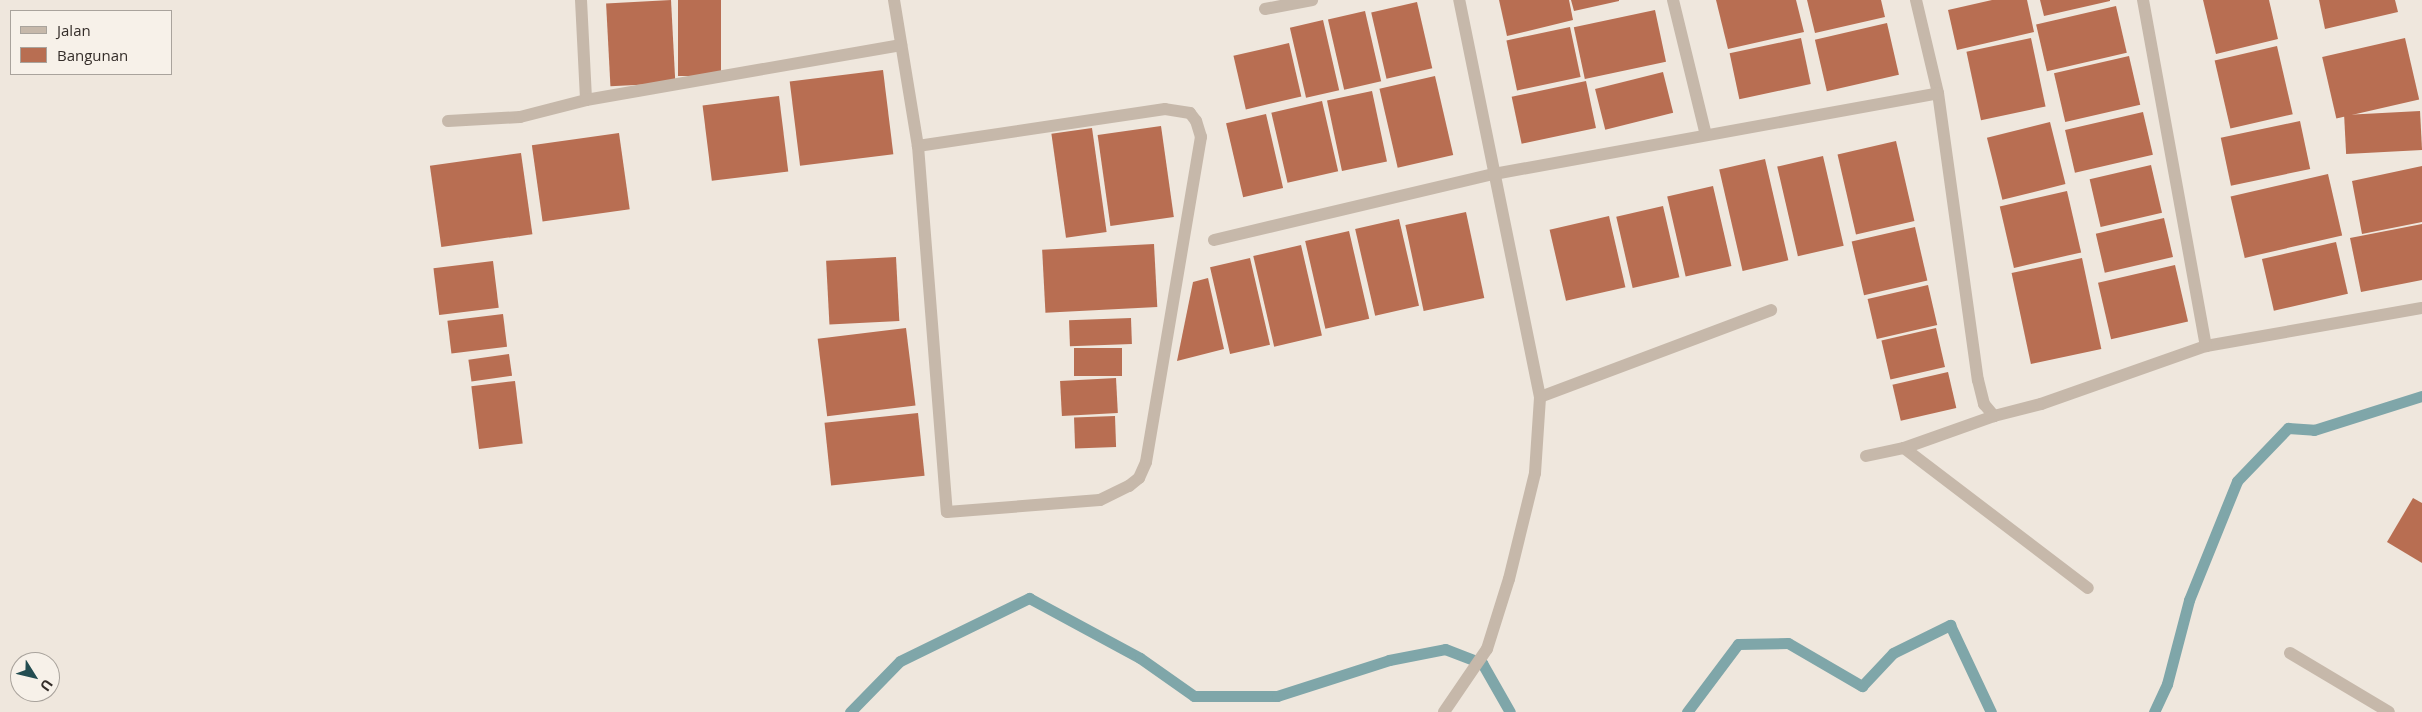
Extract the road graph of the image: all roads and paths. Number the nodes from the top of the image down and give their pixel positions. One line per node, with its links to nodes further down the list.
1 (581, 0): 11 (street)
2 (894, 0): 9 (street)
3 (1312, 0): 8 (street)
4 (1459, 0): 15 (street)
5 (1673, 0): 13 (street)
6 (1916, 0): 10 (street)
7 (2143, 0): 19 (street)
8 (1265, 10)
9 (900, 44): 11 (street); 14 (street)
10 (1938, 93): 13 (street); 21 (street)
11 (586, 100): 12 (street)
12 (448, 121)
13 (1706, 135): 15 (street)
14 (918, 146): 14 (street)
15 (1494, 174): 16 (street); 20 (street)
16 (1214, 240)
17 (2422, 308): 19 (street)
18 (1771, 310): 20 (street)
19 (2206, 346): 21 (street)
20 (1540, 398): 26 (street)
21 (1994, 416): 22 (street)
22 (1904, 448): 23 (street); 24 (street)
23 (1866, 456)
24 (2088, 588)
25 (2290, 653): 27 (street)
26 (1444, 712)
27 (2389, 712)

